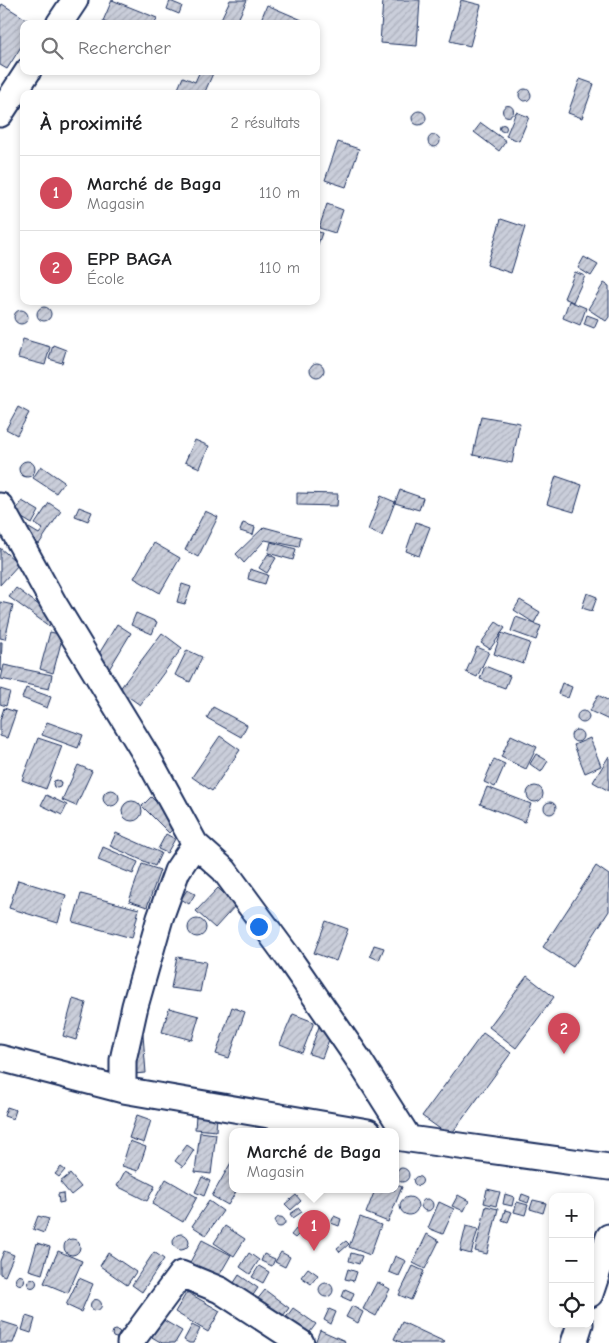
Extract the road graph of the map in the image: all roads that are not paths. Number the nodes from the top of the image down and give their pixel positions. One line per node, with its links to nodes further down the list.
1 (75, 0): 2 (street)
2 (62, 20)
3 (25, 75): 4 (street)
4 (0, 114)
5 (0, 506): 6 (street)
6 (196, 844): 8 (street); 10 (street)
7 (0, 1058): 8 (street)
8 (123, 1090): 9 (street)
9 (345, 1128)
10 (396, 1128)
11 (402, 1138): 12 (street)
12 (609, 1167)
13 (609, 1238): 14 (street)
14 (594, 1283)
15 (579, 1328): 18 (street)
16 (130, 1343): 17 (street)
17 (301, 1343)
18 (574, 1343)

